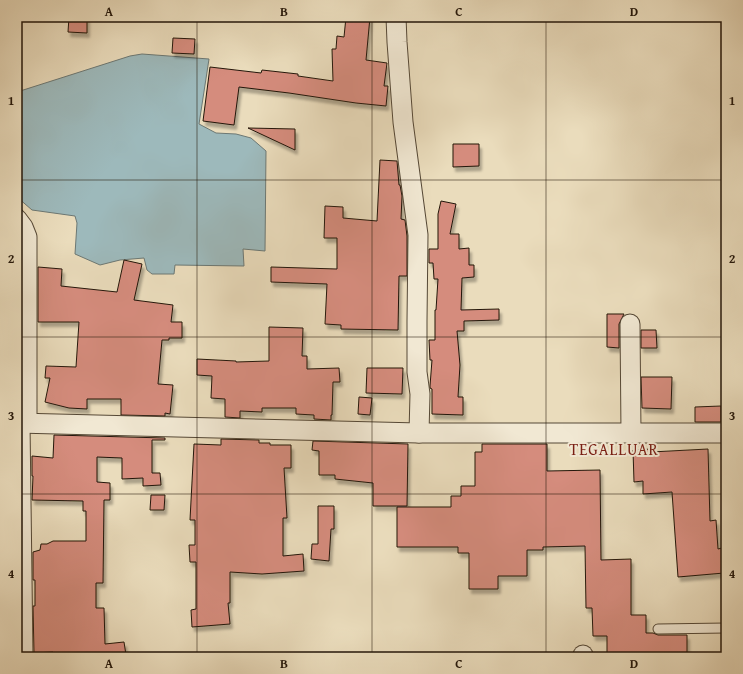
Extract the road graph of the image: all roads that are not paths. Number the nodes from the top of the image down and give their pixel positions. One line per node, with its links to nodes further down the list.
1 (396, 17): 5 (street)
2 (17, 220): 4 (street)
3 (630, 324): 6 (street)
4 (22, 423): 5 (street); 10 (street)
5 (419, 433): 6 (street)
6 (631, 433): 7 (street)
7 (726, 433)
8 (726, 628): 9 (lane)
9 (658, 629)
10 (23, 656)

